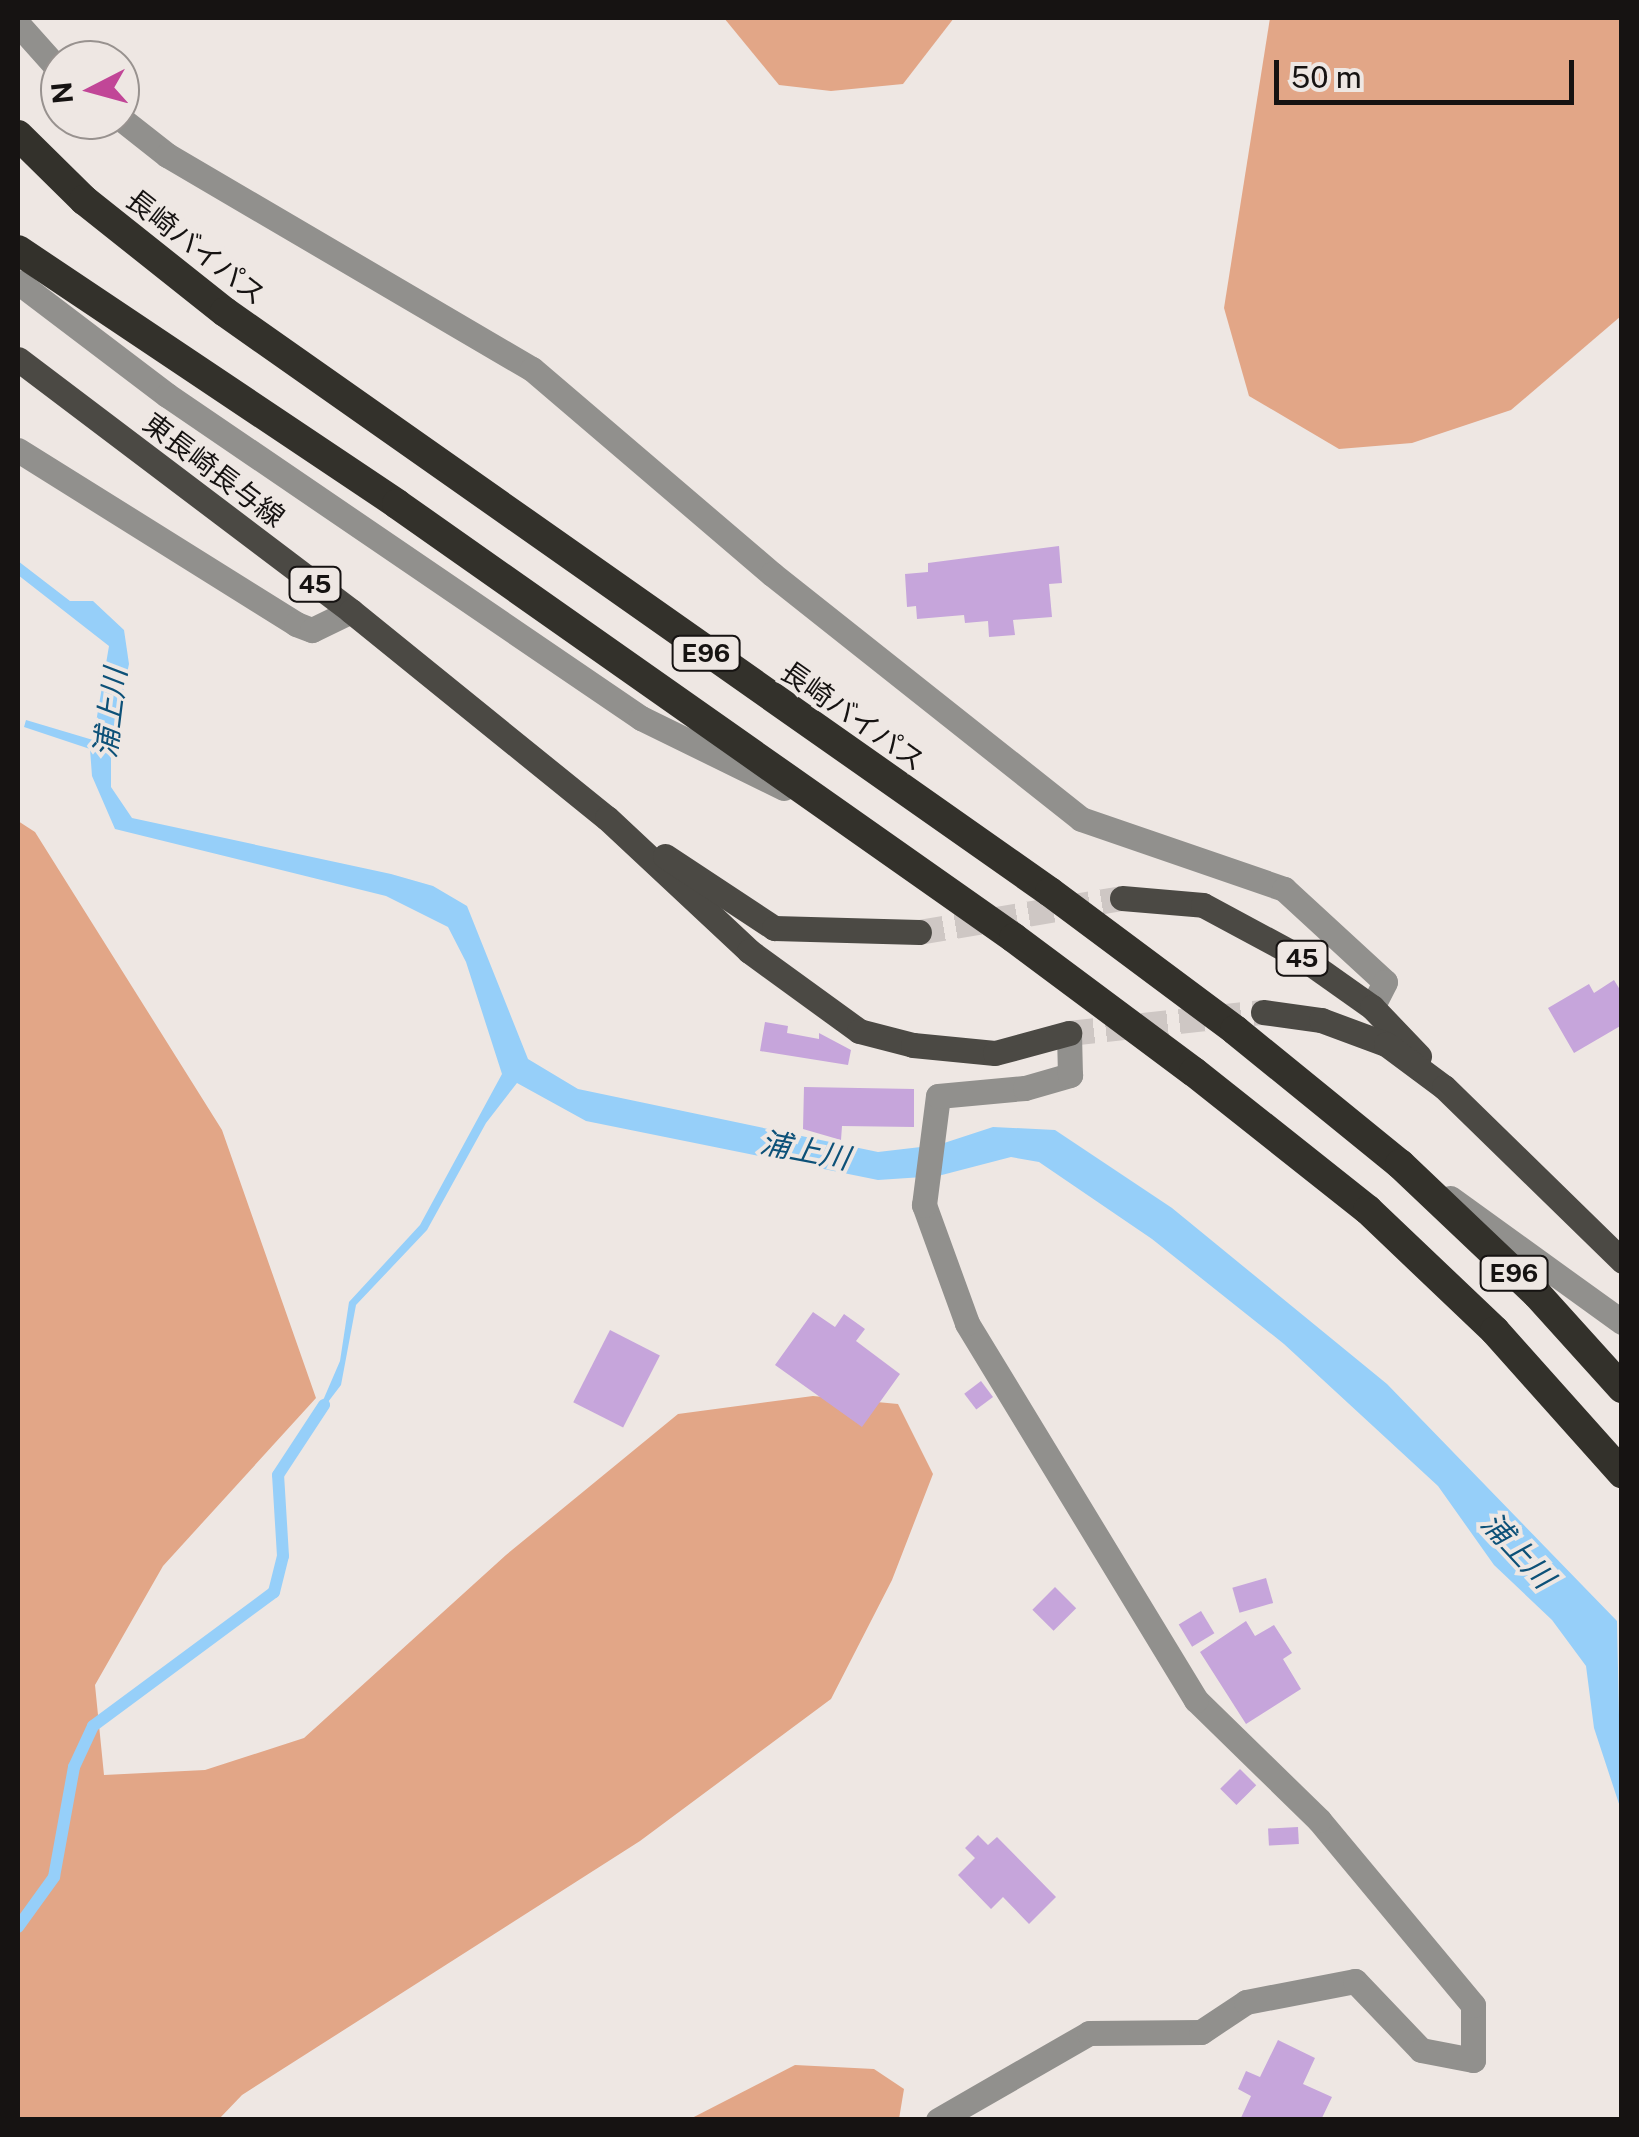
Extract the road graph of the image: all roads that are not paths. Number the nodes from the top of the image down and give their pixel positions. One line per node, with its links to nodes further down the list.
1 (18, 24): 2 (street)
2 (40, 49)
3 (140, 134): 14 (street)
4 (18, 135): 18 (highway, 長崎バイパス / E96)
5 (18, 250): 10 (highway, E96)
6 (18, 282): 10 (street)
7 (18, 359): 9 (main road, 東長崎長与線 / 45)
8 (18, 450): 9 (street)
9 (351, 611): 11 (main road, 東長崎長与線 / 45)
10 (833, 812): 22 (highway, E96)
11 (607, 818): 13 (main road, 東長崎長与線 / 45); 16 (main road, 東長崎長与線 / 45)
12 (1122, 898): 14 (main road, 45)
13 (919, 932)
14 (1372, 1008): 17 (main road, 45)
15 (1263, 1012): 17 (main road, 45)
16 (1068, 1033): 23 (street)
17 (1444, 1087): 19 (main road, 45)
18 (1400, 1164): 20 (street); 21 (highway, 長崎バイパス / E96)
19 (1622, 1261)
20 (1622, 1322)
21 (1622, 1388)
22 (1622, 1473)
23 (938, 2120)

